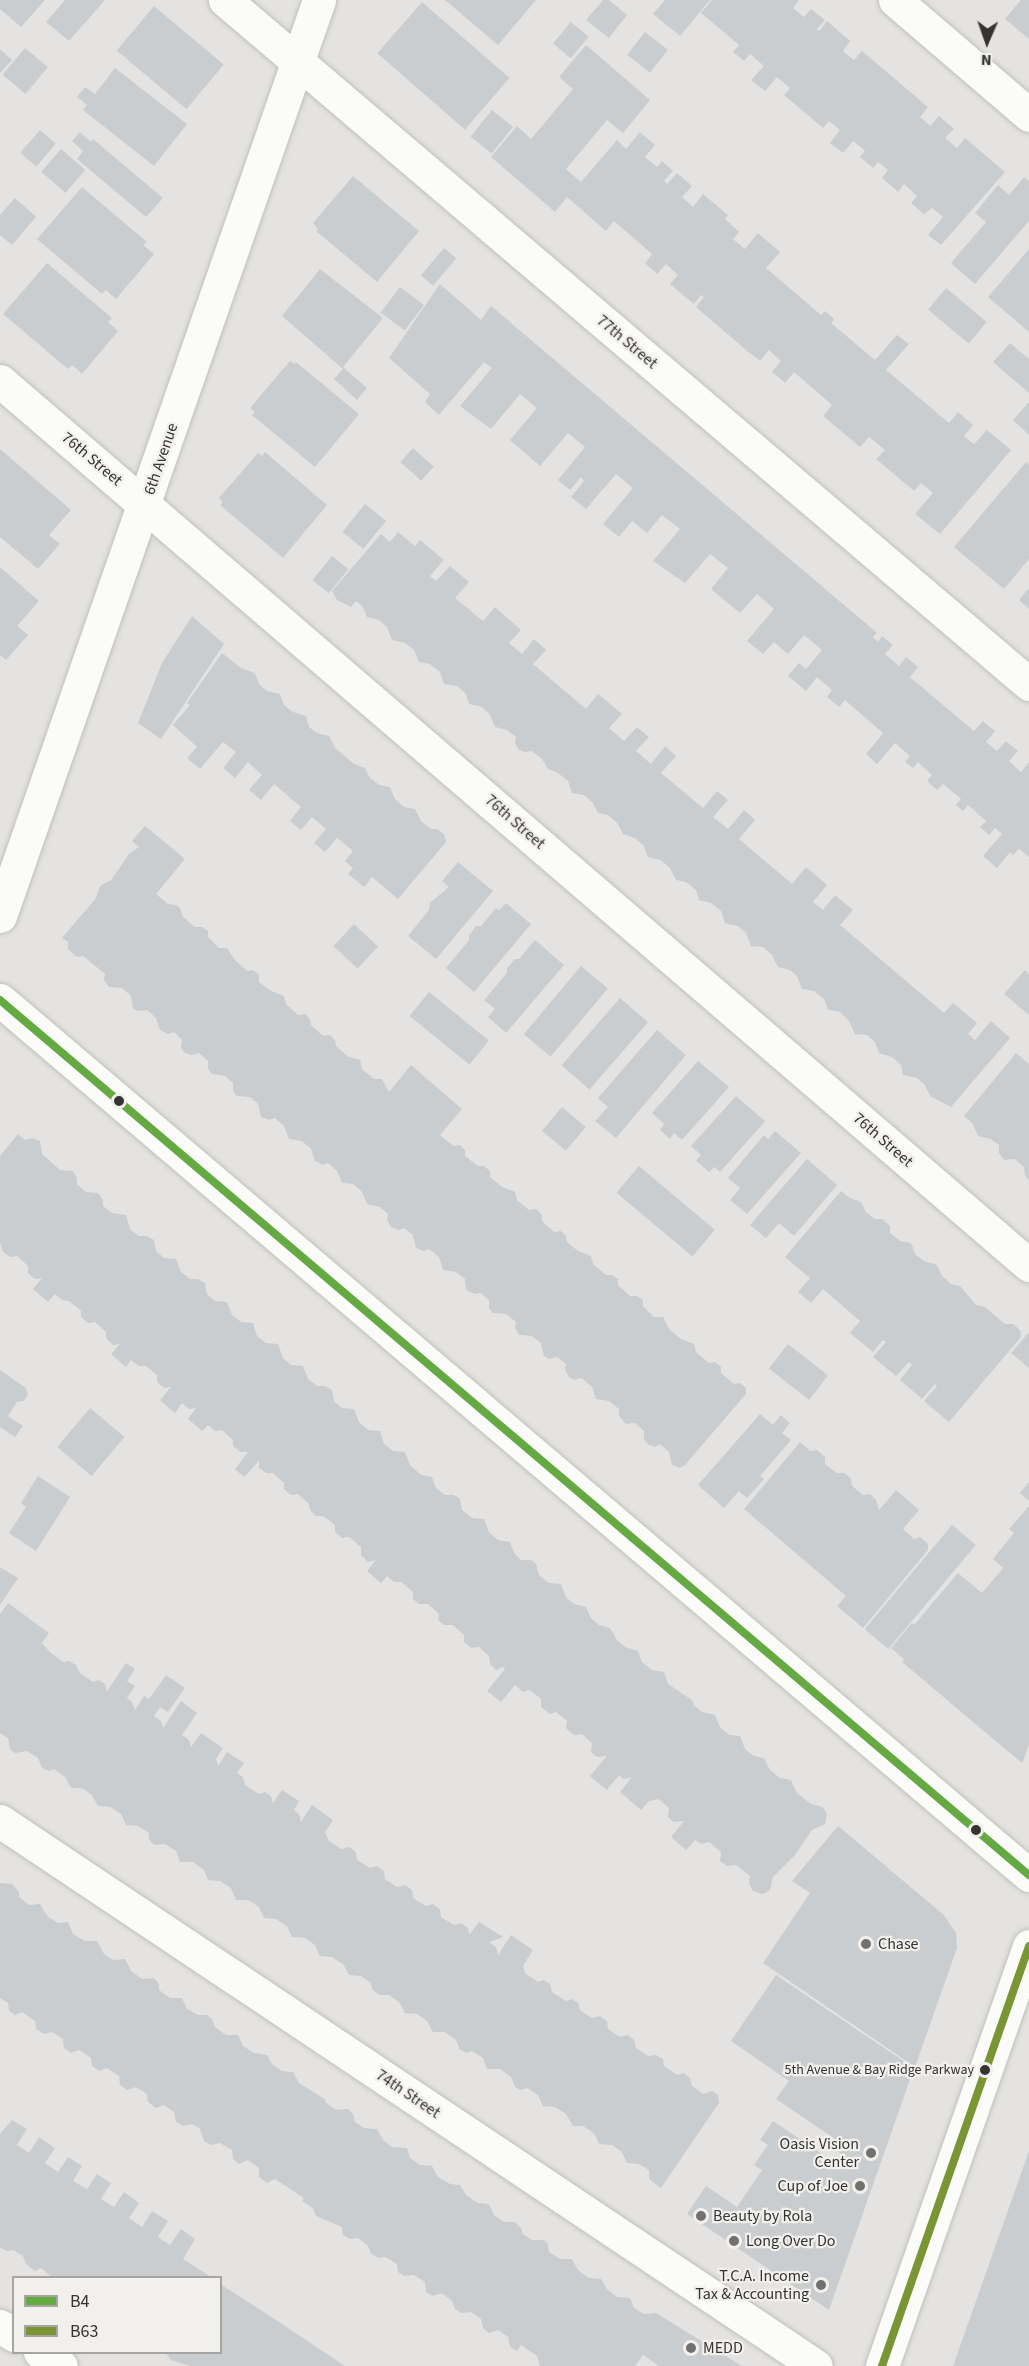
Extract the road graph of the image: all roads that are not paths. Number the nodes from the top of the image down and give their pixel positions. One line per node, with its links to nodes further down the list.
1 (225, 0): 4 (street, 77th Street)
2 (319, 0): 4 (street, 6th Avenue)
3 (895, 0): 5 (street)
4 (298, 61): 7 (street, 6th Avenue); 8 (street, 77th Street)
5 (1029, 115)
6 (0, 381): 7 (street, 76th Street)
7 (146, 504): 9 (street, 6th Avenue); 11 (street, 76th Street)
8 (1029, 684)
9 (0, 916)
10 (0, 1000): 13 (street)
11 (1029, 1265)
12 (0, 1821): 17 (street, 74th Street)
13 (1029, 1875)
14 (1029, 1946): 18 (street)
15 (43, 2354): 16 (street)
16 (61, 2366)
17 (816, 2366)
18 (882, 2366)

